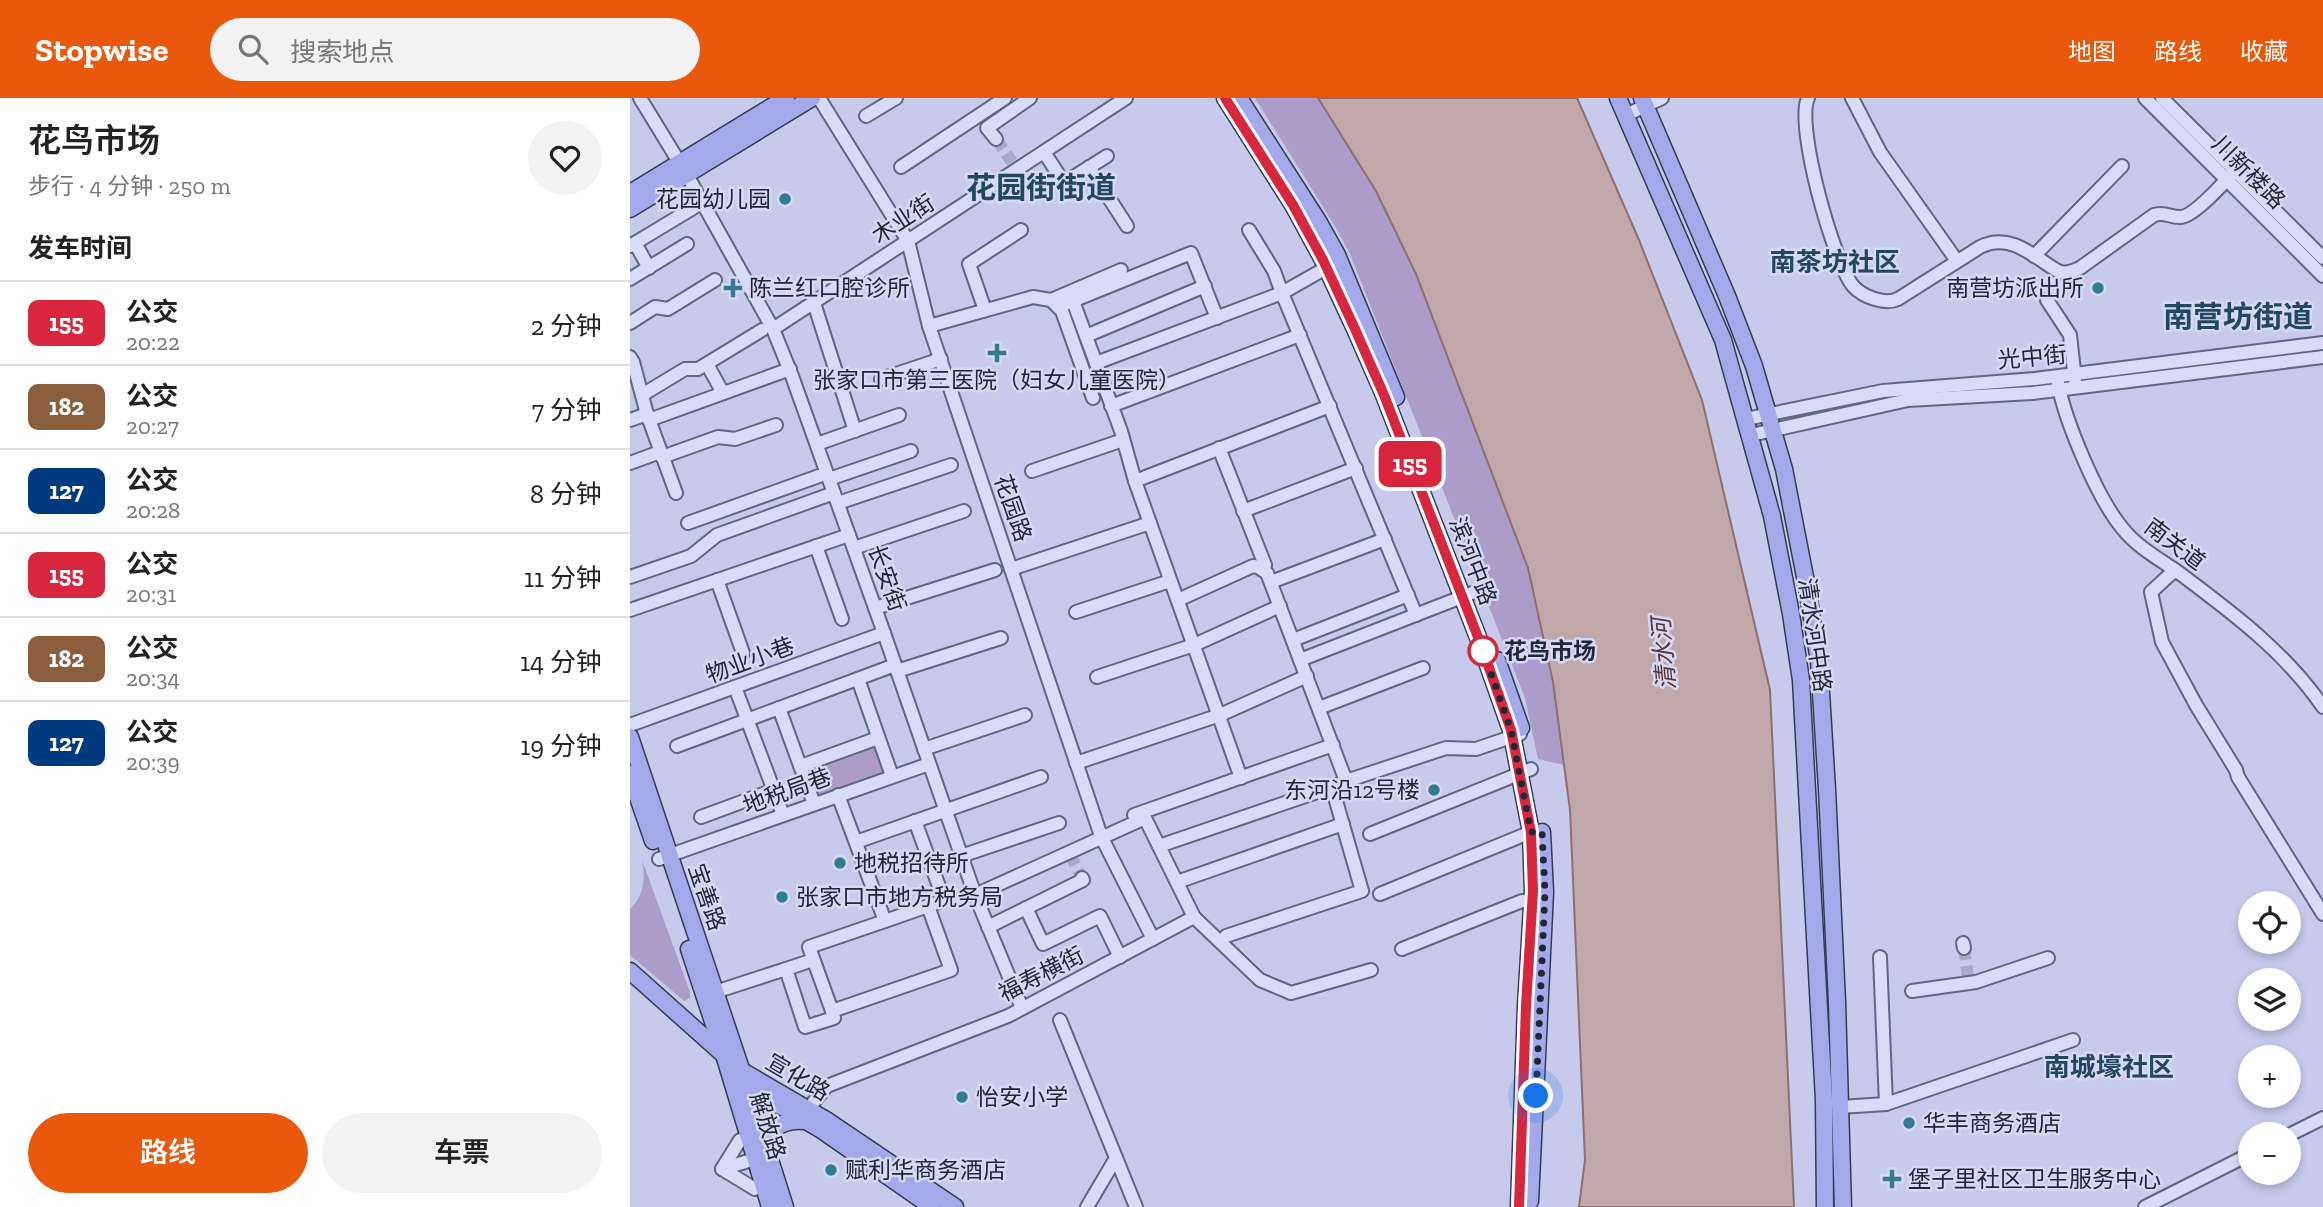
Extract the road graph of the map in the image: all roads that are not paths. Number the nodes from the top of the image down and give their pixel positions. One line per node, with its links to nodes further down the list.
1 (640, 98): 27 (street, 长安街)
2 (786, 98): 27 (main road)
3 (812, 98): 27 (main road)
4 (819, 98): 35 (street, 花园路)
5 (896, 98): 19 (street)
6 (1005, 98): 18 (street)
7 (1030, 98): 20 (street)
8 (1126, 98): 22 (street, 木业街)
9 (1225, 98): 41 (main road, 滨河中路)
10 (1240, 98): 41 (main road, 滨河中路)
11 (1662, 98): 16 (street)
12 (1808, 98): 40 (street)
13 (1852, 98): 40 (street)
14 (2145, 98): 28 (street, 川新楼路)
15 (2162, 98): 28 (street, 川新楼路)
16 (1642, 101): 17 (street); 78 (main road, 清水河中路)
17 (1622, 106): 80 (main road, 清水河中路)
18 (979, 115): 20 (street); 25 (street)
19 (866, 116)
20 (987, 128): 21 (street)
21 (996, 139)
22 (1044, 152): 26 (street); 35 (street, 木业街)
23 (1107, 156): 26 (street)
24 (2122, 166): 38 (street)
25 (901, 167)
26 (1089, 167): 32 (street)
27 (683, 169): 29 (main road); 31 (main road); 57 (street, 长安街)
28 (2231, 175): 38 (street); 39 (street, 川新楼路); 44 (street, 川新楼路)
29 (630, 192)
30 (693, 208): 37 (street)
31 (630, 209)
32 (1127, 226)
33 (1021, 230): 53 (street)
34 (1249, 230): 48 (street)
35 (908, 242): 51 (street, 木业街); 56 (street, 花园路)
36 (687, 244): 42 (street)
37 (632, 245): 42 (street)
38 (2034, 256): 40 (street)
39 (2323, 258)
40 (1957, 261)
41 (1333, 264): 48 (street); 113 (main road, 滨河中路)
42 (649, 268): 45 (street)
43 (1121, 270): 52 (street)
44 (2323, 276)
45 (630, 279)
46 (715, 280): 55 (street)
47 (1205, 286): 50 (street); 54 (street); 59 (street)
48 (1282, 293): 54 (street); 58 (street)
49 (2047, 300): 68 (street)
50 (1073, 301): 52 (street); 59 (street)
51 (814, 303): 57 (street, 木业街); 81 (street)
52 (1055, 303): 53 (street); 72 (street)
53 (985, 310): 56 (street)
54 (1217, 318): 65 (street)
55 (630, 323)
56 (929, 326): 63 (street, 花园路)
57 (768, 330): 64 (street, 木业街); 66 (street, 长安街)
58 (1300, 335): 73 (street); 74 (street)
59 (1086, 336): 65 (street)
60 (2323, 343): 68 (street, 光中街)
61 (630, 357): 71 (street)
62 (2323, 357): 68 (street, 光中街)
63 (941, 359): 67 (street); 106 (street, 花园路)
64 (707, 363): 70 (street); 71 (street, 木业街)
65 (1096, 363): 74 (street)
66 (790, 369): 70 (street); 83 (street, 长安街)
67 (881, 379)
68 (2075, 381): 69 (street, 光中街)
69 (2058, 383): 78 (street, 光中街); 108 (street, 南关道)
70 (723, 393): 76 (street)
71 (642, 394): 76 (street)
72 (1093, 398)
73 (1330, 405): 84 (street); 89 (street)
74 (1111, 406): 82 (street)
75 (899, 415): 81 (street)
76 (648, 417): 77 (street); 86 (street)
77 (630, 420)
78 (1770, 422): 80 (street, 光中街); 207 (main road, 清水河中路)
79 (776, 425): 86 (street)
80 (1748, 427): 225 (main road, 清水河中路)
81 (856, 431): 83 (street)
82 (1123, 440): 90 (street); 92 (street)
83 (817, 444): 91 (street, 长安街)
84 (1219, 448): 92 (street); 97 (street)
85 (911, 451): 91 (street)
86 (661, 454): 87 (street); 93 (street)
87 (630, 463)
88 (951, 465): 95 (street)
89 (1356, 468): 97 (street); 102 (street)
90 (1032, 471)
91 (824, 478): 94 (street); 95 (street, 长安街)
92 (1135, 481): 100 (street)
93 (676, 493)
94 (762, 497): 98 (street); 99 (street)
95 (836, 498): 98 (street); 101 (street, 长安街)
96 (964, 511): 104 (street)
97 (1243, 511): 107 (street)
98 (769, 517): 109 (street)
99 (688, 523)
100 (1150, 523): 106 (street); 111 (street)
101 (849, 535): 103 (street); 104 (street, 长安街)
102 (1385, 539): 112 (street); 114 (street)
103 (816, 546): 110 (street); 121 (street)
104 (854, 548): 117 (street, 长安街)
105 (995, 569): 117 (street)
106 (1011, 569): 147 (street, 花园路)
107 (1263, 570): 112 (street); 115 (street)
108 (2175, 570): 134 (street, 南关道); 181 (street)
109 (630, 578)
110 (717, 580): 118 (street); 126 (street)
111 (1170, 581): 115 (street); 119 (street)
112 (1271, 582): 116 (street)
113 (1467, 595): 120 (street); 141 (main road, 滨河中路)
114 (1408, 596): 120 (street); 124 (street)
115 (1178, 600): 125 (street)
116 (1280, 606): 124 (street); 125 (street)
117 (875, 608): 122 (street, 长安街)
118 (630, 610)
119 (1076, 612)
120 (1416, 615): 127 (street)
121 (842, 619)
122 (884, 634): 128 (street, 长安街); 133 (street, 物业小巷)
123 (1001, 638): 128 (street)
124 (1293, 640): 127 (street)
125 (1194, 645): 131 (street); 138 (street)
126 (743, 653)
127 (1300, 660): 130 (street)
128 (896, 668): 132 (street); 146 (street, 长安街)
129 (1423, 668): 136 (street)
130 (1307, 676): 136 (street); 138 (street)
131 (1097, 677)
132 (858, 679): 135 (street); 143 (street)
133 (735, 687): 139 (street); 140 (street, 物业小巷)
134 (2323, 707)
135 (779, 708): 139 (street); 149 (street)
136 (1319, 708): 145 (street)
137 (1025, 715): 146 (street)
138 (1220, 715): 147 (street); 154 (street)
139 (747, 720): 144 (street); 157 (street)
140 (630, 725)
141 (1518, 735): 150 (main road, 滨河中路); 155 (street)
142 (630, 737): 173 (main road, 宝善路)
143 (878, 738): 149 (street); 152 (street)
144 (677, 746)
145 (1333, 746): 154 (street); 155 (street)
146 (923, 749): 148 (street, 长安街)
147 (1076, 763): 169 (street, 花园路)
148 (929, 764): 152 (street, 地税局巷); 160 (street, 长安街)
149 (801, 766): 159 (street)
150 (1526, 771): 167 (main road, 滨河中路); 168 (street)
151 (630, 774): 173 (main road, 宝善路)
152 (892, 776): 158 (street, 地税局巷)
153 (1041, 777): 160 (street)
154 (1241, 778): 162 (street)
155 (1346, 781): 156 (street)
156 (1332, 787): 166 (street); 171 (street)
157 (774, 790): 161 (street); 163 (street)
158 (838, 795): 159 (street, 地税局巷); 170 (street)
159 (814, 804): 161 (street, 地税局巷)
160 (945, 811): 164 (street); 172 (street, 长安街)
161 (783, 815): 173 (street, 地税局巷)
162 (1130, 816)
163 (701, 817)
164 (915, 821): 170 (street); 179 (street)
165 (1059, 823): 172 (street)
166 (1343, 824): 175 (street); 185 (street)
167 (1536, 832): 176 (street); 178 (main road, 滨河中路)
168 (1370, 834)
169 (1101, 836): 171 (street); 177 (street); 186 (street, 花园路)
170 (856, 842): 183 (street)
171 (1159, 846): 175 (street)
172 (961, 856): 177 (street, 长安街)
173 (664, 857): 197 (main road, 宝善路)
174 (1082, 878): 180 (street)
175 (1177, 882): 182 (street)
176 (1380, 894)
177 (975, 895): 184 (street, 长安街)
178 (1539, 902): 187 (street); 223 (main road, 滨河中路); 224 (main road, 滨河中路)
179 (928, 906): 183 (street); 199 (street)
180 (1026, 908): 184 (street); 188 (street)
181 (2323, 914)
182 (1194, 917): 186 (street, 福寿横街); 193 (street)
183 (885, 921): 191 (street)
184 (988, 927): 198 (street, 长安街)
185 (1226, 936)
186 (1153, 939): 188 (street, 福寿横街)
187 (1402, 949)
188 (1120, 957): 198 (street, 福寿横街)
189 (1880, 957): 206 (street)
190 (2048, 958): 196 (street)
191 (813, 960): 192 (street); 199 (street)
192 (786, 969): 197 (street); 199 (street)
193 (1371, 970)
194 (630, 971): 200 (main road, 宣化路)
195 (630, 985): 204 (main road, 宣化路)
196 (1912, 991)
197 (710, 994): 200 (main road); 203 (main road, 宝善路); 204 (main road, 宝善路)
198 (1021, 1008): 208 (street, 福寿横街)
199 (832, 1011)
200 (674, 1012): 203 (main road, 宣化路)
201 (1060, 1020): 213 (street)
202 (2073, 1040): 206 (street)
203 (725, 1058): 204 (main road, 宣化路)
204 (735, 1073): 205 (main road, 解放路); 208 (main road, 宣化路); 212 (main road, 解放路)
205 (747, 1087): 208 (main road, 宣化路); 212 (main road, 解放路)
206 (1886, 1104): 207 (street)
207 (1840, 1107): 226 (main road, 清水河中路)
208 (807, 1115): 212 (main road); 219 (main road, 宣化路); 220 (main road, 宣化路)
209 (2323, 1118): 210 (street)
210 (2301, 1129)
211 (740, 1140): 215 (street)
212 (761, 1155): 215 (street); 217 (main road, 解放路); 218 (main road, 解放路)
213 (1116, 1158): 221 (street); 222 (street)
214 (2238, 1160): 227 (street)
215 (722, 1169): 216 (street)
216 (754, 1189)
217 (770, 1207)
218 (785, 1207)
219 (932, 1207)
220 (955, 1207)
221 (1087, 1207)
222 (1136, 1207)
223 (1519, 1207)
224 (1530, 1207)
225 (1825, 1207)
226 (1843, 1207)
227 (2145, 1207)

